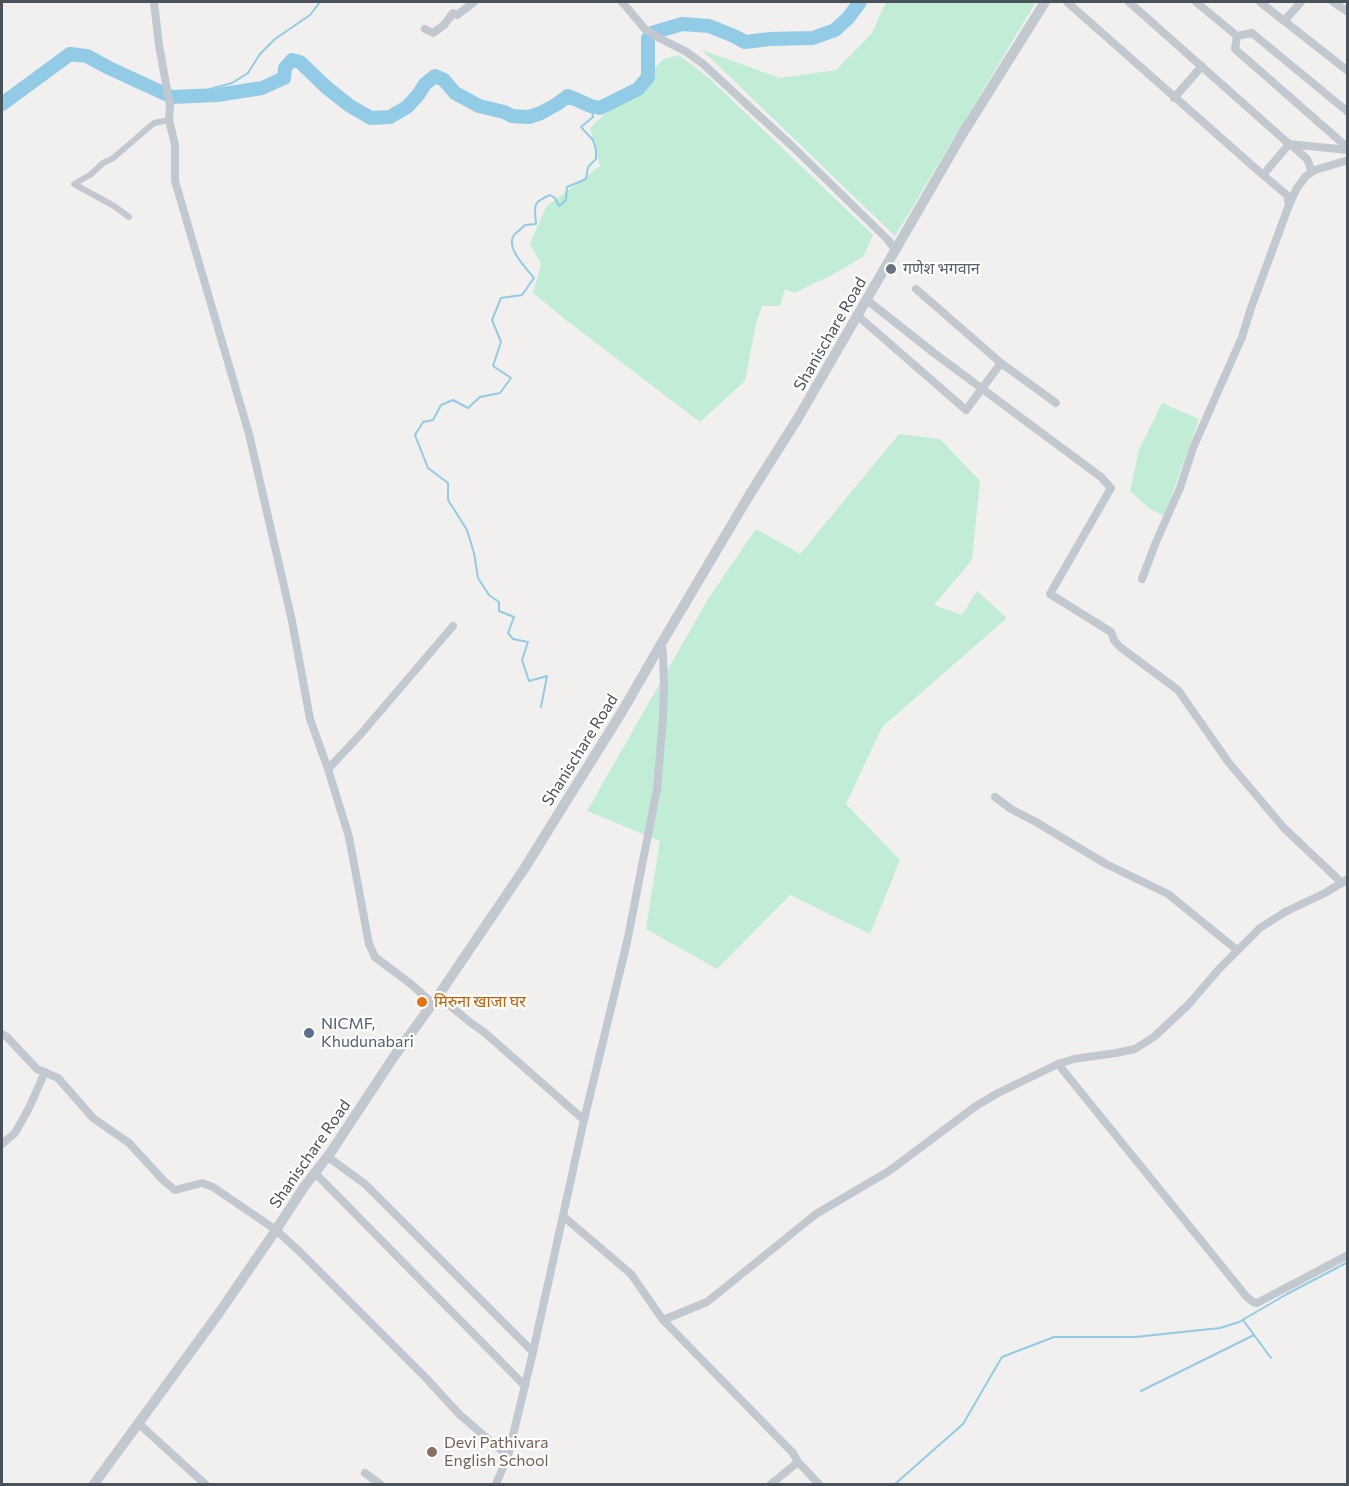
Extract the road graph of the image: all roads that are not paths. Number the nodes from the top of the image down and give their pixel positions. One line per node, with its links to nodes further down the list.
1 (154, 2): 19 (street)
2 (474, 2): 13 (street)
3 (622, 2): 27 (street)
4 (1045, 2): 27 (street, Shanischare Road)
5 (1067, 2): 17 (street)
6 (1129, 2): 15 (street)
7 (1196, 2): 14 (street)
8 (1260, 2): 12 (street)
9 (1301, 2): 12 (street)
10 (1334, 2): 11 (street)
11 (1347, 12)
12 (1284, 21): 16 (street)
13 (425, 29)
14 (1238, 36): 18 (street); 21 (street)
15 (1202, 66): 17 (street); 20 (street)
16 (1347, 71)
17 (1174, 98): 24 (street)
18 (1347, 112)
19 (169, 120): 26 (street); 37 (street)
20 (1289, 144): 21 (street); 23 (street); 24 (street)
21 (1347, 149)
22 (1347, 160): 23 (street)
23 (1312, 172): 25 (street)
24 (1263, 176): 25 (street)
25 (1289, 205): 34 (street)
26 (129, 217)
27 (896, 251): 29 (street, Shanischare Road)
28 (915, 289): 31 (street)
29 (867, 300): 30 (street, Shanischare Road); 32 (street)
30 (858, 315): 32 (street); 36 (street, Shanischare Road)
31 (1001, 363): 32 (street); 33 (street)
32 (982, 389): 39 (street)
33 (1056, 403)
34 (1142, 579)
35 (453, 626): 37 (street)
36 (661, 644): 41 (street, Shanischare Road); 45 (street)
37 (328, 769): 41 (street)
38 (995, 797): 40 (street)
39 (1345, 881): 40 (street)
40 (1237, 950): 43 (street)
41 (435, 1000): 45 (street); 47 (street, Shanischare Road)
42 (2, 1035): 44 (street)
43 (1058, 1064): 51 (street); 52 (street)
44 (45, 1072): 46 (street); 50 (street)
45 (584, 1120): 49 (street)
46 (2, 1144)
47 (328, 1156): 48 (street, Shanischare Road); 53 (street)
48 (315, 1173): 50 (street, Shanischare Road); 54 (street)
49 (563, 1216): 52 (street); 53 (street)
50 (276, 1230): 55 (street, Shanischare Road); 56 (street)
51 (1347, 1255)
52 (663, 1320): 57 (street)
53 (533, 1352): 54 (street)
54 (525, 1386): 56 (street)
55 (138, 1423): 59 (street, Shanischare Road); 60 (street)
56 (508, 1456): 62 (street)
57 (798, 1462): 63 (street); 64 (street)
58 (365, 1473): 61 (street)
59 (94, 1485)
60 (205, 1485)
61 (380, 1485)
62 (496, 1485)
63 (771, 1485)
64 (819, 1485)

